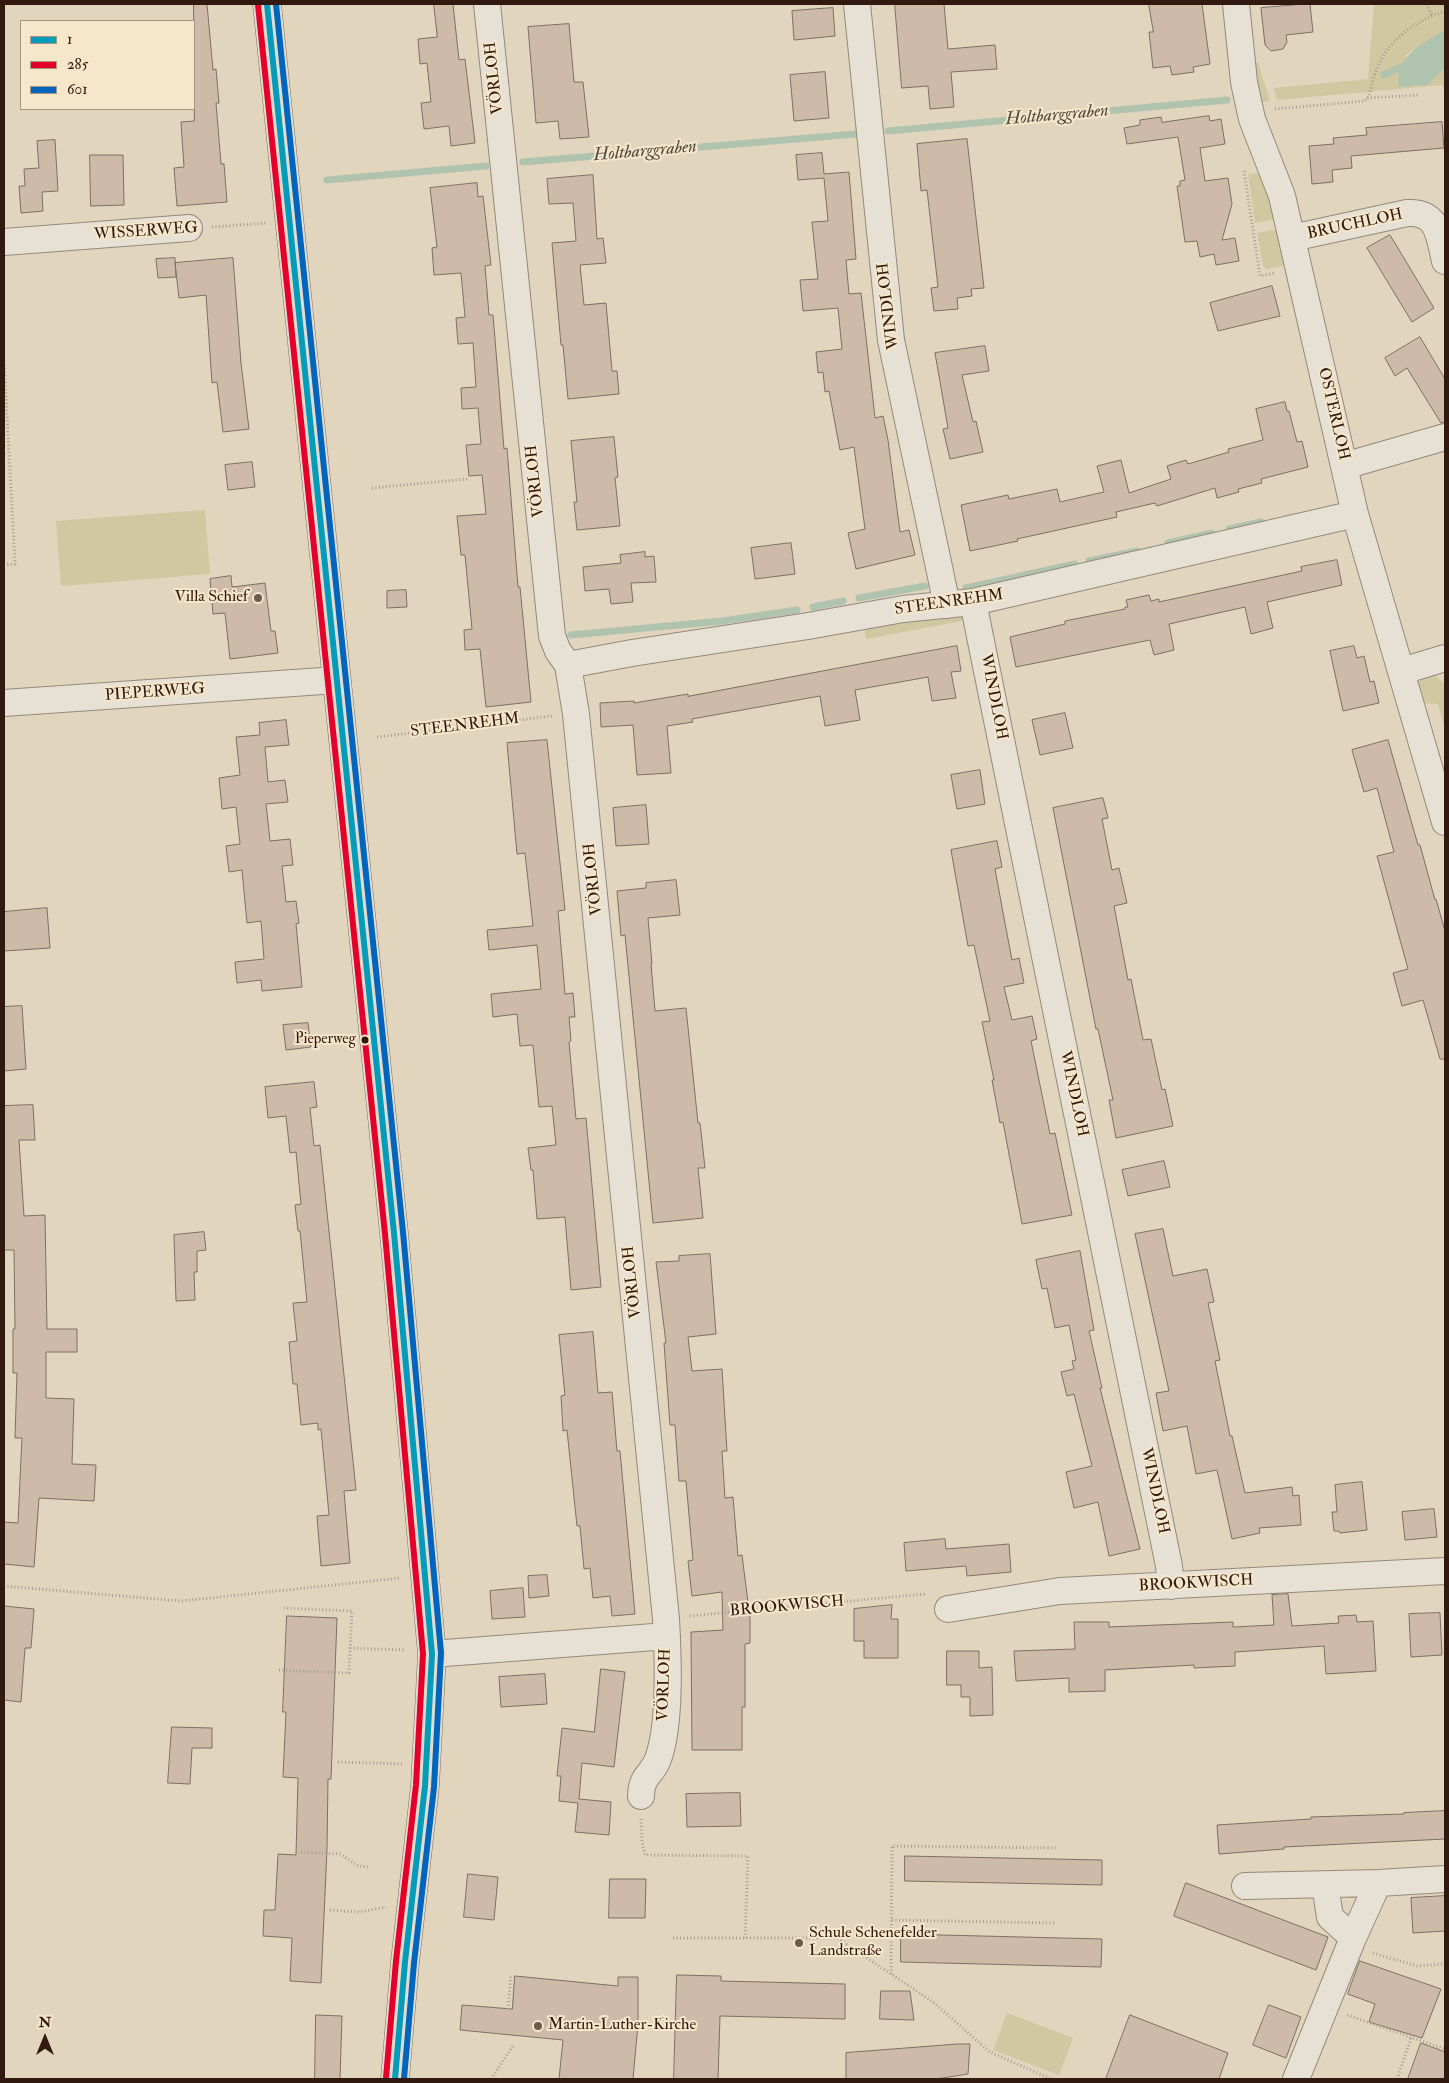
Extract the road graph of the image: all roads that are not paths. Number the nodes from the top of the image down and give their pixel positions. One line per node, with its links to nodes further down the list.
1 (267, 4): 17 (main road)
2 (487, 4): 15 (street, VÖRLOH)
3 (857, 4): 13 (street, WINDLOH)
4 (1236, 4): 6 (street, OSTERLOH)
5 (190, 228): 7 (street, WISSERWEG)
6 (1292, 238): 8 (street, BRUCHLOH); 10 (street, OSTERLOH)
7 (4, 242)
8 (1445, 261)
9 (1445, 437): 10 (street)
10 (1344, 466): 11 (street, OSTERLOH)
11 (1355, 514): 12 (street, STEENREHM); 16 (street, OSTERLOH)
12 (973, 602): 13 (street, STEENREHM); 21 (street, WINDLOH)
13 (947, 605): 15 (street, STEENREHM)
14 (1445, 658): 16 (street)
15 (568, 665): 23 (street, VÖRLOH)
16 (1402, 671): 19 (street, OSTERLOH)
17 (336, 680): 18 (street, PIEPERWEG); 24 (main road)
18 (4, 703)
19 (1445, 822)
20 (1445, 1571): 21 (street, BROOKWISCH)
21 (1171, 1586): 22 (street, BROOKWISCH)
22 (948, 1609)
23 (674, 1626): 24 (street); 25 (street, VÖRLOH)
24 (432, 1654): 31 (main road)
25 (641, 1796)
26 (1445, 1879): 27 (street)
27 (1378, 1883): 28 (street); 30 (street)
28 (1326, 1885): 29 (street); 30 (street)
29 (1245, 1886)
30 (1351, 1942): 32 (street)
31 (395, 2079)
32 (1296, 2079)

